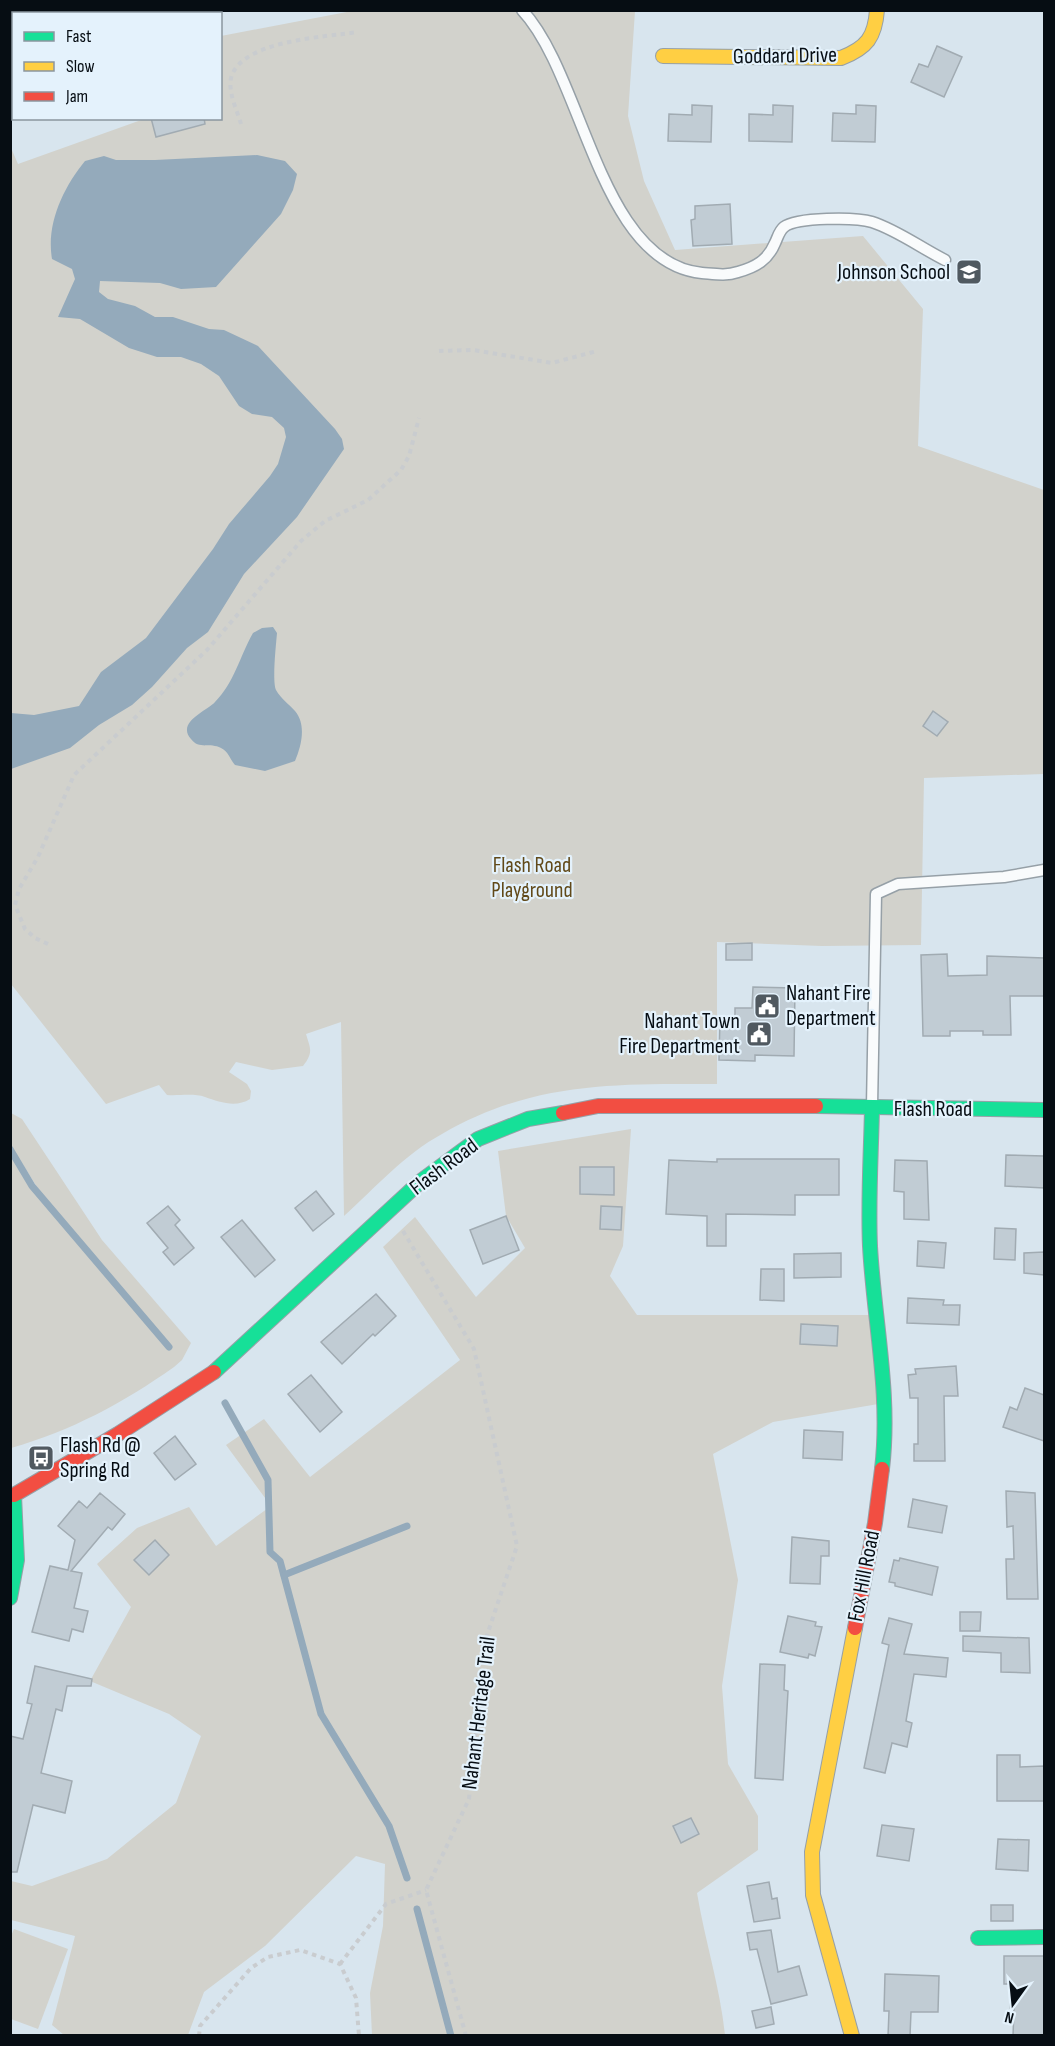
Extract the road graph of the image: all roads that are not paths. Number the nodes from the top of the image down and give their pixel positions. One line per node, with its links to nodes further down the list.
1 (522, 10): 4 (lane)
2 (877, 10): 3 (street, Goddard Drive)
3 (663, 56)
4 (945, 260)
5 (1044, 870): 6 (lane)
6 (872, 1109): 7 (street, Flash Road); 8 (street, Flash Road); 12 (street, Fox Hill Road)
7 (1044, 1110)
8 (12, 1495): 9 (street)
9 (10, 1598)
10 (1044, 1937): 11 (street)
11 (978, 1938)
12 (852, 2036)

